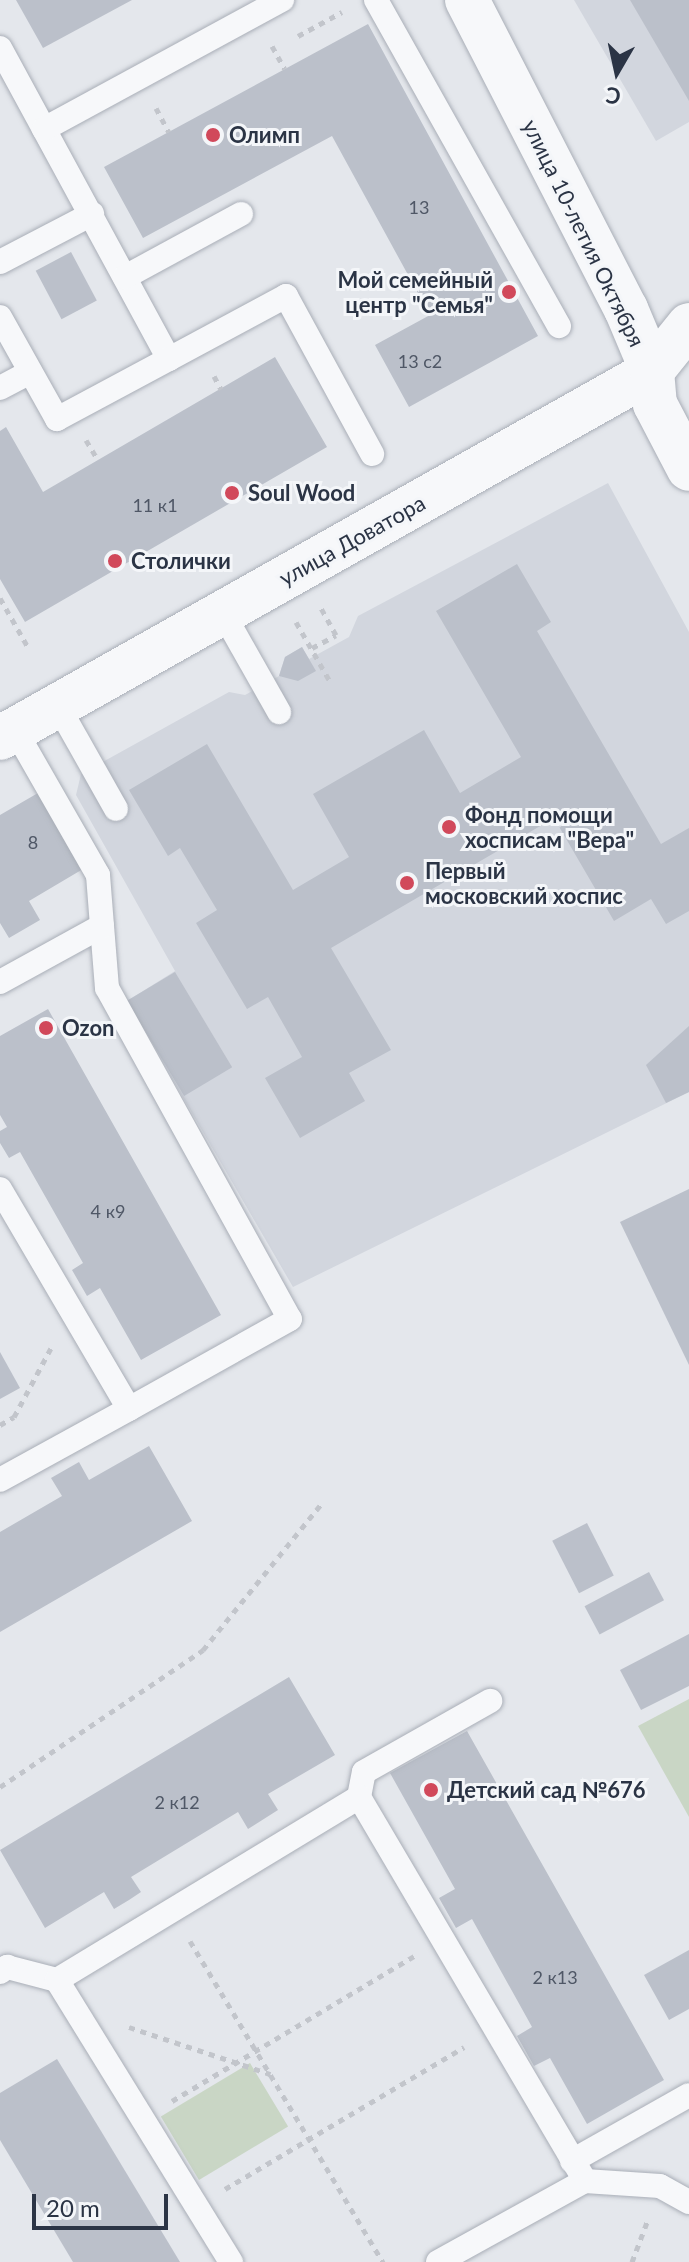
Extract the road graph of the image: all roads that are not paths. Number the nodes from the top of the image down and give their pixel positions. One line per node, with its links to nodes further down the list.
1 (282, 0): 5 (lane)
2 (376, 0): 12 (lane)
3 (467, 0): 14 (street, улица 10-летия Октября)
4 (0, 48): 5 (lane)
5 (44, 129): 6 (lane)
6 (92, 214): 8 (lane); 9 (lane)
7 (241, 214): 9 (lane)
8 (0, 262)
9 (125, 277): 13 (lane)
10 (0, 317): 15 (lane)
11 (689, 325): 14 (street, улица Доватора)
12 (559, 326)
13 (169, 359): 15 (lane); 17 (lane)
14 (652, 371): 18 (street, улица 10-летия Октября); 19 (street, улица Доватора)
15 (30, 372): 16 (lane)
16 (0, 388)
17 (372, 454)
18 (689, 469)
19 (223, 613): 20 (street, улица Доватора); 21 (lane)
20 (58, 706): 22 (street, улица Доватора); 23 (lane)
21 (279, 712)
22 (8, 734): 24 (lane)
23 (116, 809)
24 (102, 926): 25 (lane); 27 (lane)
25 (0, 982)
26 (0, 1189): 27 (lane)
27 (129, 1409): 28 (lane)
28 (0, 1480)
29 (490, 1701): 30 (lane)
30 (359, 1797): 32 (lane); 34 (lane)
31 (0, 1972): 32 (lane)
32 (57, 1980): 36 (lane)
33 (689, 2095): 34 (lane)
34 (578, 2171): 35 (lane); 37 (lane)
35 (689, 2202)
36 (231, 2262)
37 (438, 2262)

